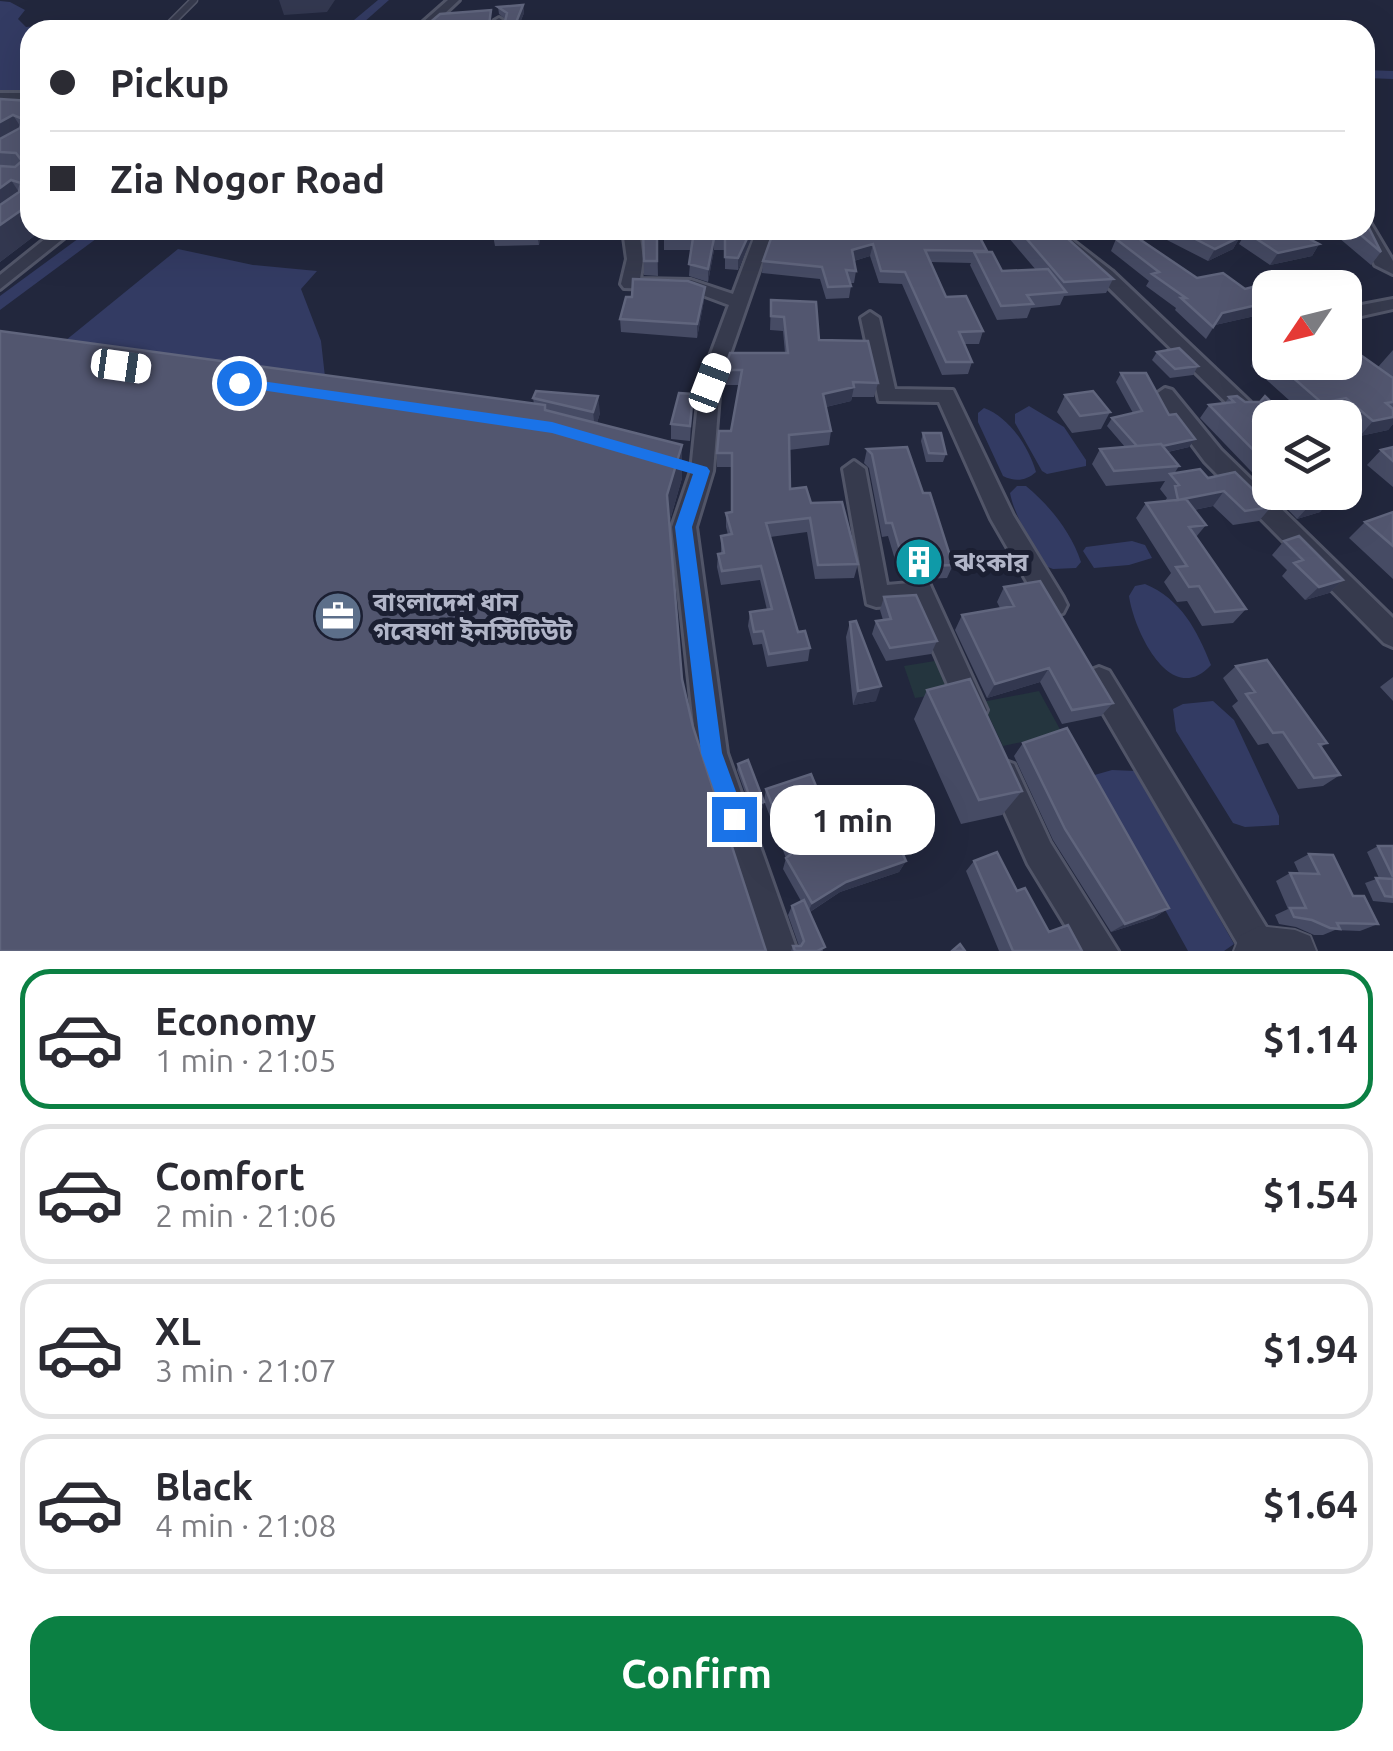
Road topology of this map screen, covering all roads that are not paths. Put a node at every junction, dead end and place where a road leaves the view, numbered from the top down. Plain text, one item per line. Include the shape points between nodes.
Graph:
1 (194, 0) edge
2 (454, 0) edge
3 (174, 20) edge
4 (431, 20) edge
5 (54, 240) edge
6 (632, 240) edge
7 (762, 240) edge
8 (1061, 240) edge
9 (1371, 240) edge
10 (1393, 269) edge
11 (0, 284) edge
12 (740, 302) junction
13 (1393, 304) edge
14 (1362, 310) edge
15 (870, 318) dead end
16 (1165, 395) dead end
17 (1243, 407) edge
18 (854, 469) dead end
19 (1064, 622) edge
20 (1392, 634) edge
21 (1084, 656) edge
22 (1269, 950) edge
23 (780, 951) edge
24 (1101, 951) edge

1 - 3 lane
2 - 4 street
5 - 11 street
6 - 12 street via 630,284 691,285
7 - 12 street
8 - 17 street
9 - 10 street via 1380,261
12 - 23 street via 710,383 684,527 712,753
13 - 14 street
15 - 19 street via 886,396 946,395 1002,519
16 - 20 street via 1213,456
18 - 24 street via 876,596 921,593 1039,852
21 - 22 street

